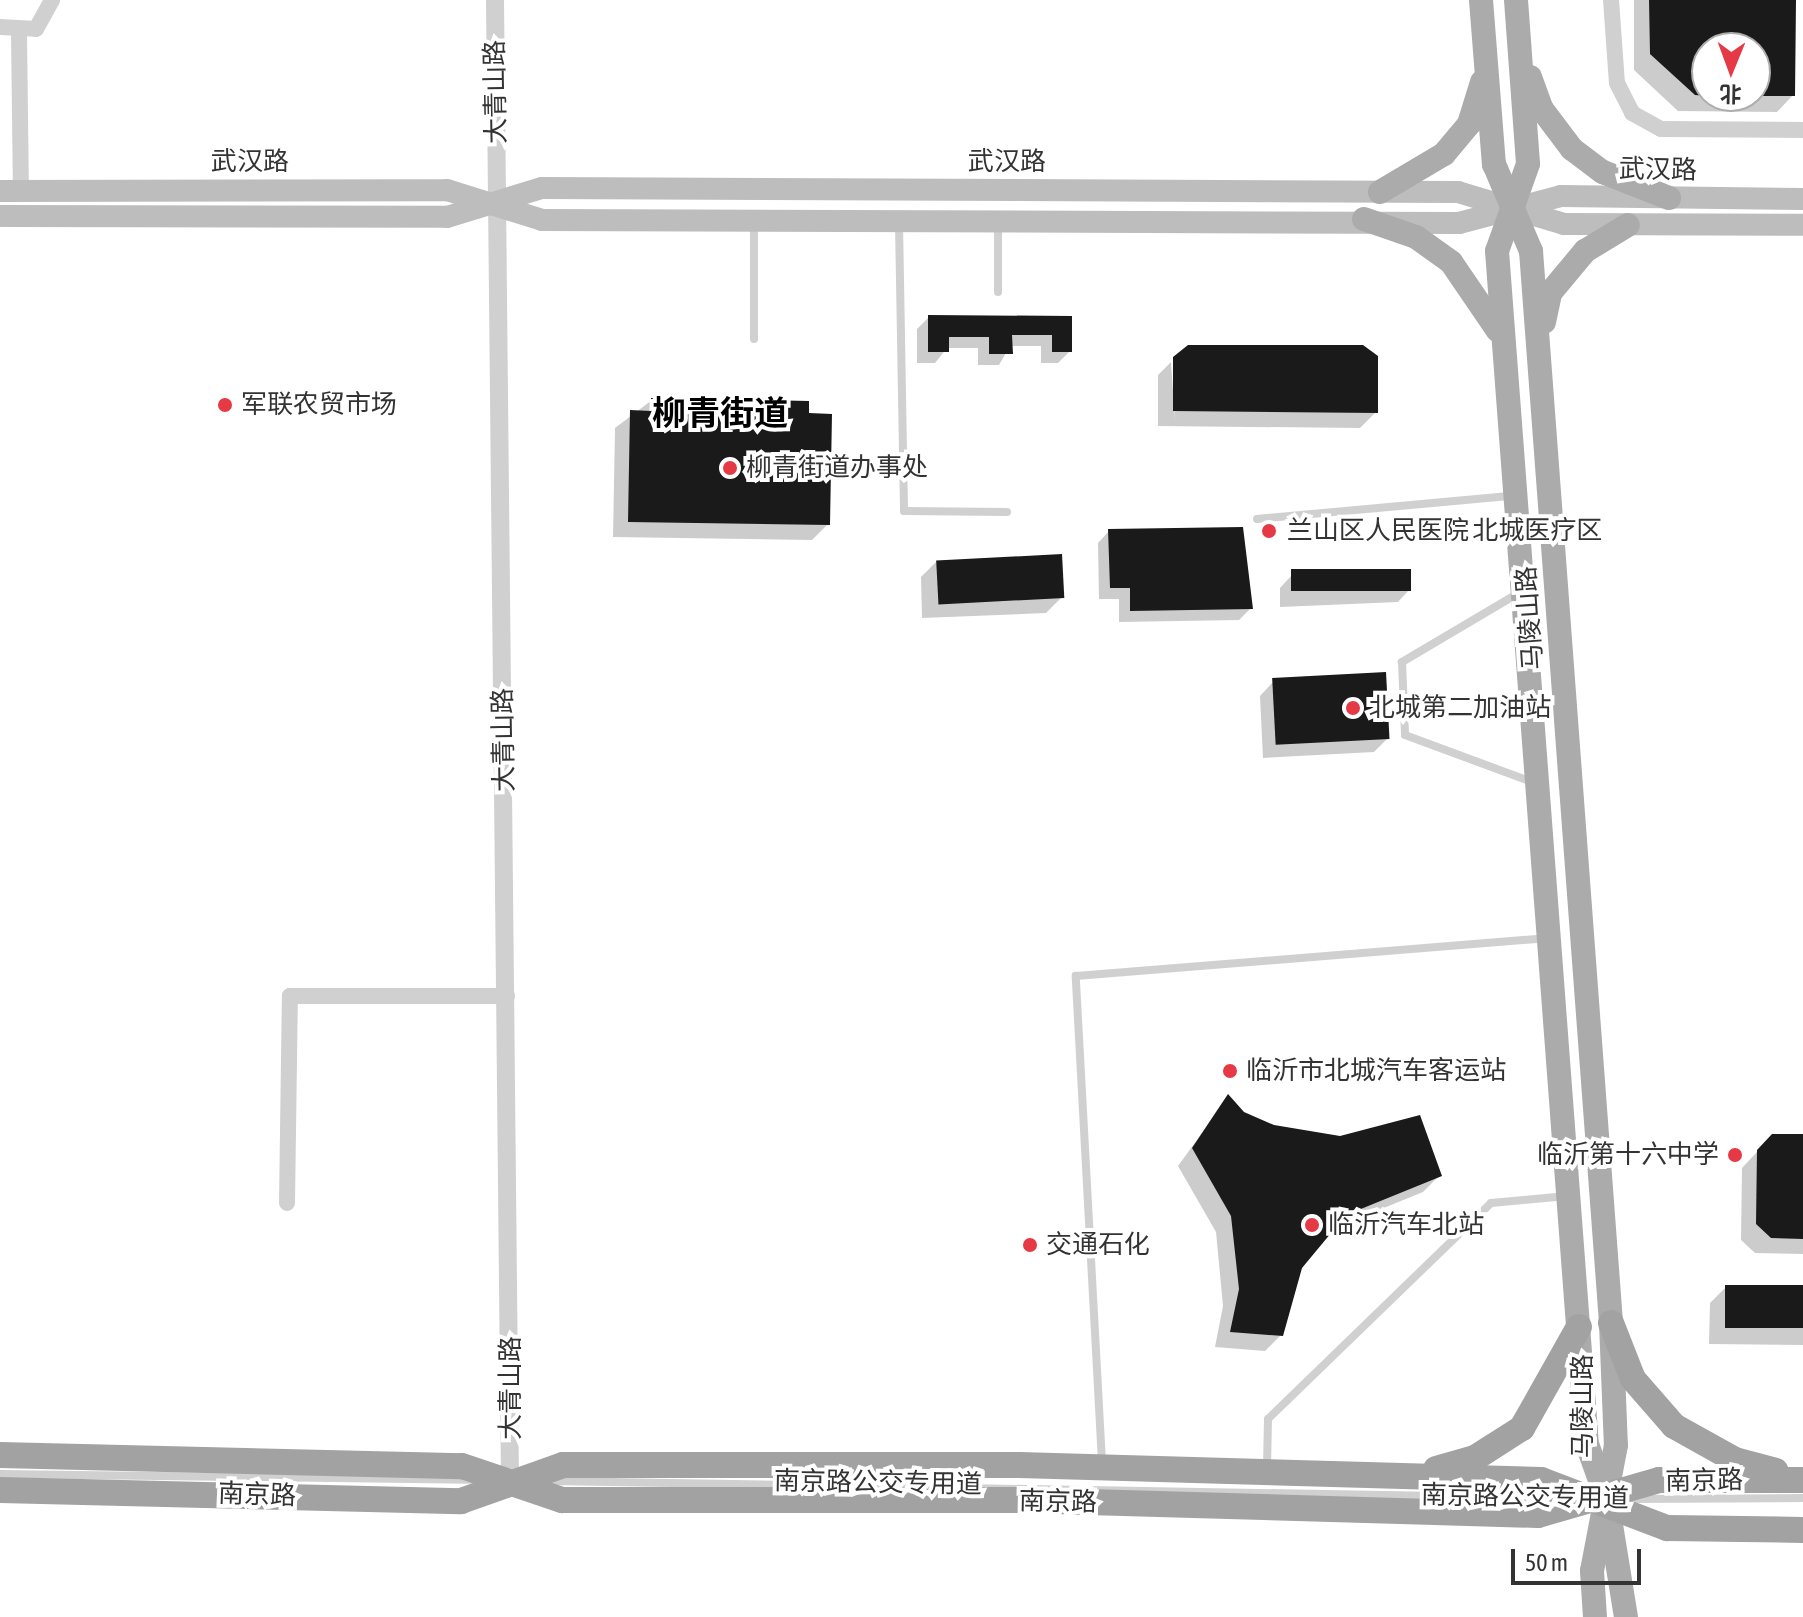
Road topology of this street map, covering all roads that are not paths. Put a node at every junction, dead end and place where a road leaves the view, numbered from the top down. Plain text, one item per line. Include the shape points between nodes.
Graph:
1 (52, 0) edge
2 (495, 0) edge
3 (1481, 0) edge
4 (1516, 0) edge
5 (1611, 0) edge
6 (0, 27) edge
7 (19, 33) junction
8 (1519, 49) junction
9 (1487, 68) junction
10 (1803, 130) edge
11 (10, 191) edge
12 (1380, 192) junction
13 (1669, 198) junction
14 (1803, 199) edge
15 (498, 205) junction
16 (1515, 212) junction
17 (0, 216) edge
18 (1364, 219) junction
19 (754, 220) junction
20 (899, 220) junction
21 (998, 220) junction
22 (1628, 225) junction
23 (1803, 225) edge
24 (998, 292) dead end
25 (754, 339) dead end
26 (1504, 343) junction
27 (1538, 348) junction
28 (1515, 495) junction
29 (1007, 512) dead end
30 (1257, 519) dead end
31 (1522, 591) junction
32 (1535, 784) junction
33 (1547, 938) junction
34 (507, 996) junction
35 (1568, 1196) junction
36 (287, 1203) dead end
37 (1611, 1323) junction
38 (1579, 1327) junction
39 (0, 1455) edge
40 (1103, 1468) junction
41 (1266, 1472) junction
42 (0, 1474) edge
43 (1411, 1477) junction
44 (1803, 1479) edge
45 (510, 1480) junction
46 (0, 1490) edge
47 (1803, 1498) edge
48 (1607, 1500) junction
49 (1803, 1530) edge
50 (1595, 1617) edge
51 (1626, 1617) edge

1 - 7 street via 44,22
2 - 15 street, 大青山路
3 - 9 main road, 马陵山路
4 - 8 main road, 马陵山路
5 - 10 street via 1617,83 1632,113 1661,129
6 - 7 street
7 - 11 street
8 - 13 main road via 1541,108 1572,149 1603,172
8 - 16 main road, 马陵山路 via 1528,164
9 - 12 main road via 1469,124 1444,154
9 - 16 main road, 马陵山路 via 1494,164
11 - 15 main road, 武汉路 via 447,190
12 - 15 main road, 武汉路 via 542,188
12 - 16 main road, 武汉路 via 1458,192
13 - 14 main road, 武汉路
13 - 16 main road, 武汉路 via 1561,196
15 - 17 main road, 武汉路 via 447,217
15 - 19 main road, 武汉路 via 542,220
15 - 34 street, 大青山路
16 - 18 main road, 武汉路 via 1459,223
16 - 22 main road, 武汉路 via 1564,224
16 - 26 main road, 马陵山路 via 1497,251
16 - 27 main road, 马陵山路 via 1531,251
18 - 21 main road, 武汉路
18 - 26 main road via 1416,237 1451,262 1480,295
19 - 20 main road, 武汉路
19 - 25 lane
20 - 21 main road, 武汉路
20 - 29 lane via 904,511
21 - 24 lane
22 - 23 main road, 武汉路
22 - 27 main road via 1585,251 1550,293
26 - 28 main road, 马陵山路
27 - 37 main road, 马陵山路
28 - 30 lane
28 - 31 main road, 马陵山路
31 - 32 main road, 马陵山路
31 - 32 lane via 1402,662 1405,735
32 - 33 main road, 马陵山路
33 - 35 main road, 马陵山路
33 - 40 lane via 1076,976
34 - 36 street via 290,996
34 - 45 street, 大青山路
35 - 38 main road, 马陵山路
35 - 41 lane via 1491,1203 1268,1419
37 - 44 highway via 1633,1379 1674,1426 1735,1460
37 - 48 main road, 马陵山路 via 1616,1445
38 - 43 highway via 1522,1428 1475,1458
38 - 48 main road, 马陵山路 via 1587,1444
39 - 45 highway, 南京路 via 462,1466
40 - 41 highway, 南京路
40 - 45 highway, 南京路 via 563,1465
41 - 43 highway, 南京路
42 - 45 lane
43 - 48 highway, 南京路 via 1541,1480
44 - 48 highway, 南京路 via 1659,1480
45 - 46 highway, 南京路 via 461,1501
45 - 48 highway, 南京路 via 562,1500 1018,1500 1538,1515
47 - 48 lane, 南京路公交专用道
48 - 49 highway, 南京路 via 1667,1528
48 - 50 main road via 1592,1571
48 - 51 main road

